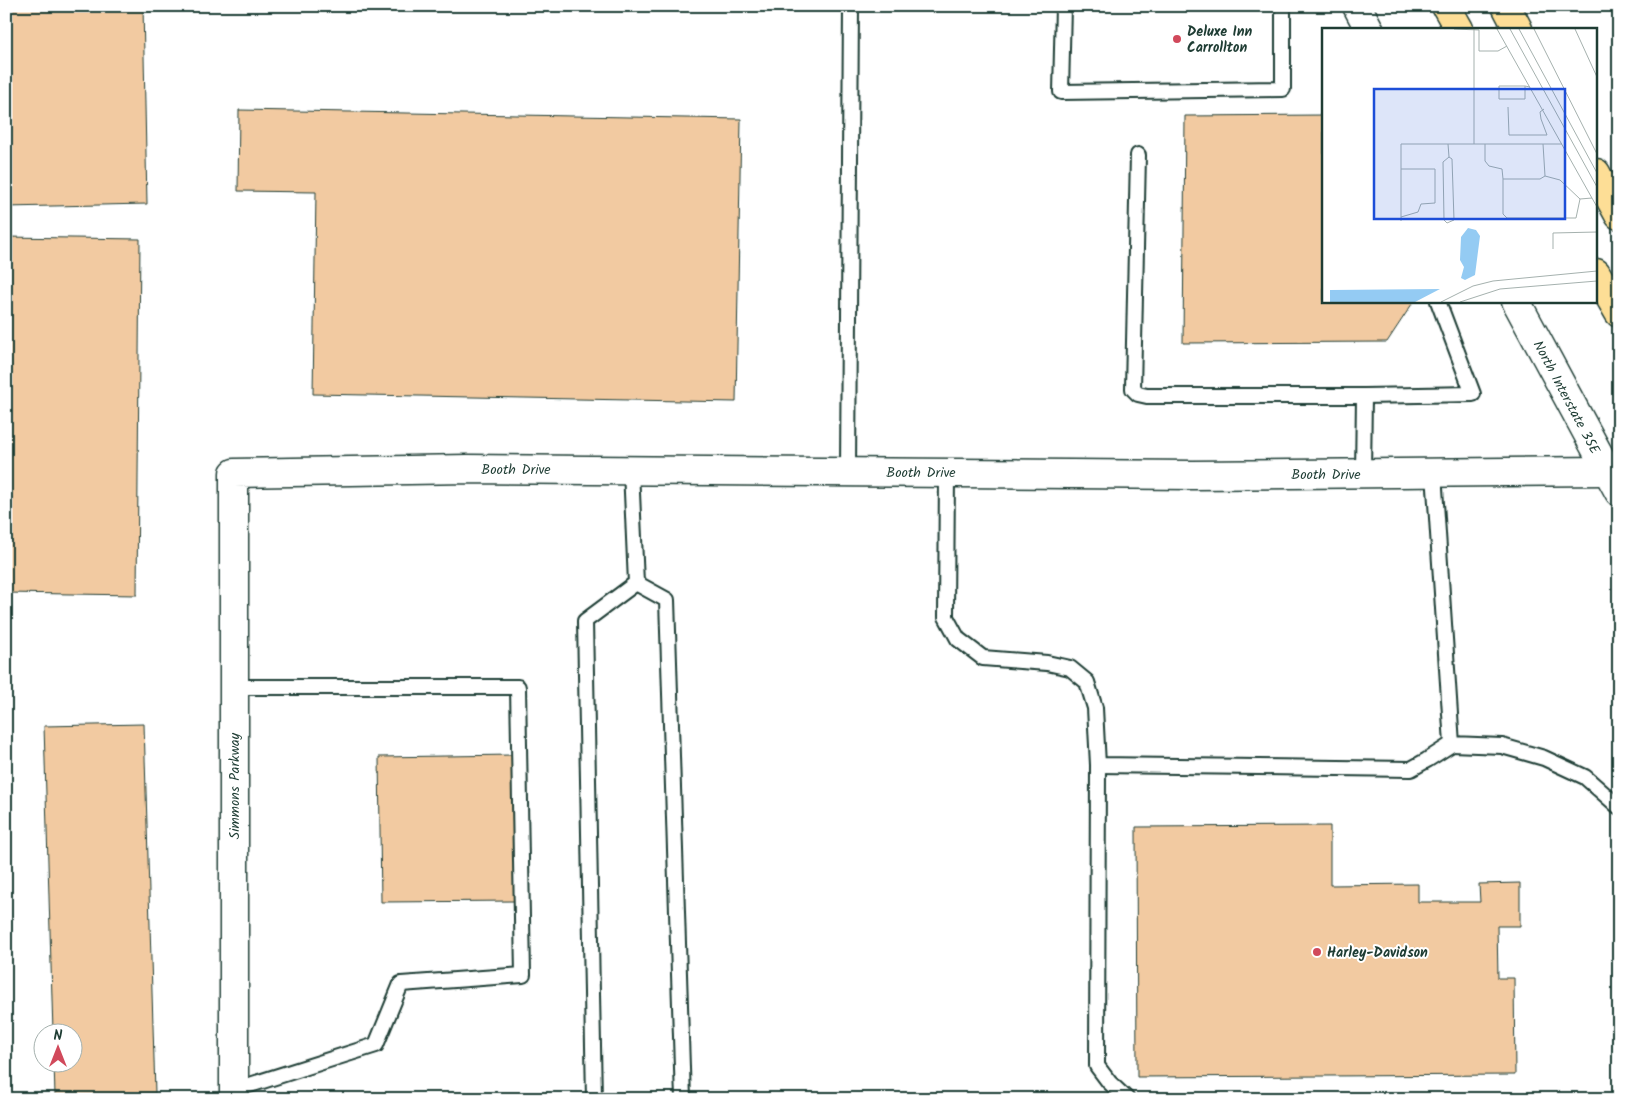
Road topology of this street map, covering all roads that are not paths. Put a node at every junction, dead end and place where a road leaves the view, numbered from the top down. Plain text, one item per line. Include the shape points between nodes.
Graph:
1 (851, 6) edge
2 (1063, 6) edge
3 (1283, 6) edge
4 (1357, 6) edge
5 (1446, 6) edge
6 (1506, 6) edge
7 (1368, 28) edge
8 (1458, 28) edge
9 (1517, 28) edge
10 (1138, 155) dead end
11 (1598, 177) edge
12 (1619, 215) edge
13 (1598, 276) edge
14 (1438, 302) edge
15 (1517, 302) edge
16 (1619, 313) edge
17 (1364, 396) junction
18 (631, 470) junction
19 (234, 472) joint
20 (848, 472) junction
21 (946, 472) junction
22 (1434, 473) junction
23 (1363, 474) junction
24 (1613, 481) edge
25 (636, 583) junction
26 (234, 687) junction
27 (1452, 744) junction
28 (1098, 765) junction
29 (1619, 807) edge
30 (234, 1094) edge
31 (594, 1099) edge
32 (683, 1099) edge
33 (1127, 1099) edge

1 - 20 lane
2 - 3 lane via 1061,92 1283,89
4 - 7 street
5 - 8 highway
6 - 9 highway
10 - 17 lane via 1133,389 1148,396
11 - 12 highway
13 - 16 highway
14 - 17 lane via 1473,394
15 - 24 street, North Interstate 35E
17 - 23 lane
18 - 19 street, Booth Drive
18 - 20 street, Booth Drive
18 - 25 lane
19 - 26 street, Simmons Parkway
20 - 21 street, Booth Drive
21 - 23 street, Booth Drive
21 - 28 lane via 946,617 958,639 983,658 1070,668 1087,682 1095,708
22 - 23 street, Booth Drive
22 - 24 street, Booth Drive
22 - 27 lane
25 - 31 lane via 585,621
25 - 32 lane via 667,600
26 - 30 street, Simmons Parkway
26 - 30 lane via 518,687 523,975 401,984 376,1045
27 - 28 lane via 1411,769
27 - 29 lane via 1502,746 1544,758 1585,777
28 - 33 lane via 1097,1066

